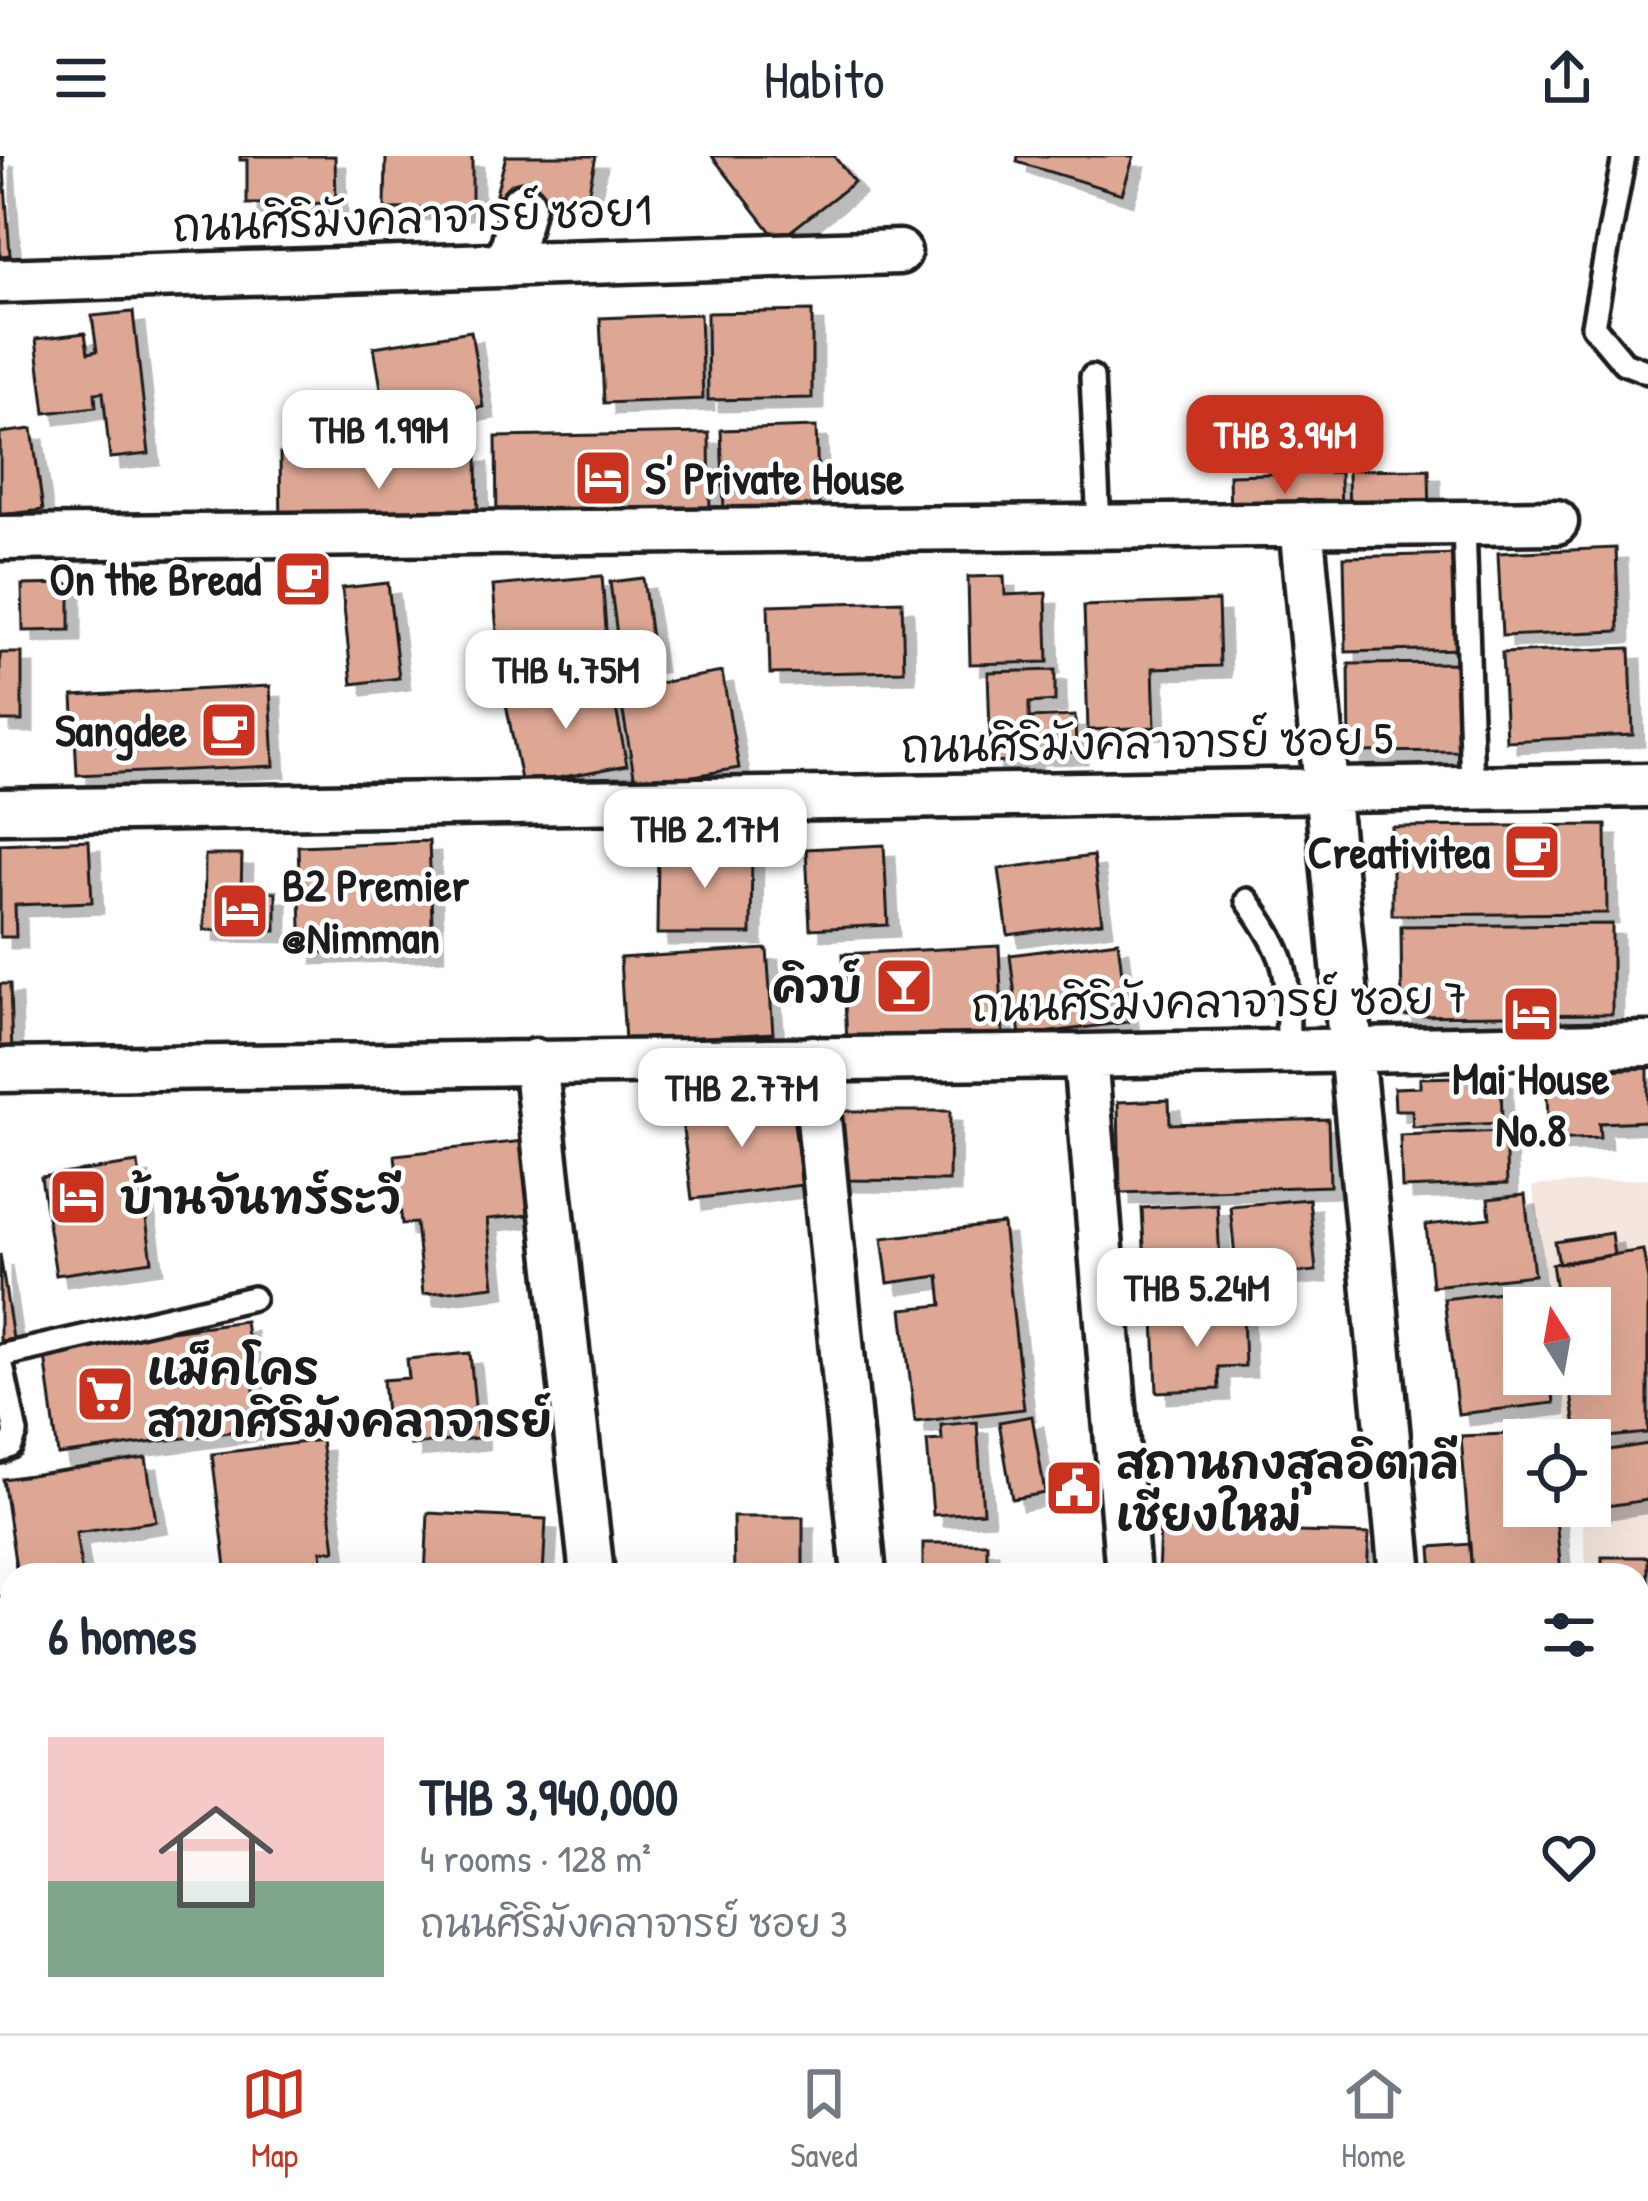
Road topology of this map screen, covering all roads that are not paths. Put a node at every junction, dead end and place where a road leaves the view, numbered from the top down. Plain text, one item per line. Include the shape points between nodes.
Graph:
1 (1624, 156) edge
2 (523, 205) dead end
3 (899, 251) dead end
4 (508, 265) junction
5 (0, 280) edge
6 (1648, 372) edge
7 (1092, 376) dead end
8 (1556, 522) dead end
9 (1464, 523) junction
10 (1301, 524) junction
11 (1099, 526) junction
12 (0, 538) edge
13 (1648, 785) edge
14 (1472, 788) junction
15 (1327, 790) junction
16 (0, 811) edge
17 (1246, 900) dead end
18 (1648, 1044) edge
19 (1288, 1050) junction
20 (1354, 1050) junction
21 (1085, 1056) junction
22 (813, 1058) junction
23 (535, 1061) junction
24 (0, 1070) edge
25 (253, 1298) dead end
26 (0, 1356) edge
27 (0, 1451) edge
28 (591, 1563) edge
29 (863, 1563) edge
30 (1127, 1563) edge
31 (1400, 1563) edge

1 - 6 lane via 1593,326 1624,363
2 - 4 street
3 - 4 street, ถนนศิริมังคลาจารย์ ซอย1
4 - 5 street, ถนนศิริมังคลาจารย์ ซอย1
7 - 11 lane
8 - 9 street
9 - 10 street
9 - 14 lane
10 - 11 street
10 - 15 street
11 - 12 street
13 - 14 street, ถนนศิริมังคลาจารย์ ซอย 5
14 - 15 street, ถนนศิริมังคลาจารย์ ซอย 5
15 - 16 street, ถนนศิริมังคลาจารย์ ซอย 5
15 - 20 street
17 - 19 lane via 1287,970
18 - 20 street, ถนนศิริมังคลาจารย์ ซอย 7
19 - 20 street, ถนนศิริมังคลาจารย์ ซอย 7
19 - 21 street, ถนนศิริมังคลาจารย์ ซอย 7
20 - 31 street
21 - 22 street, ถนนศิริมังคลาจารย์ ซอย 7
21 - 30 street
22 - 23 street, ถนนศิริมังคลาจารย์ ซอย 7
22 - 29 street
23 - 24 street, ถนนศิริมังคลาจารย์ ซอย 7
23 - 28 street
25 - 26 lane
26 - 27 lane via 16,1433

